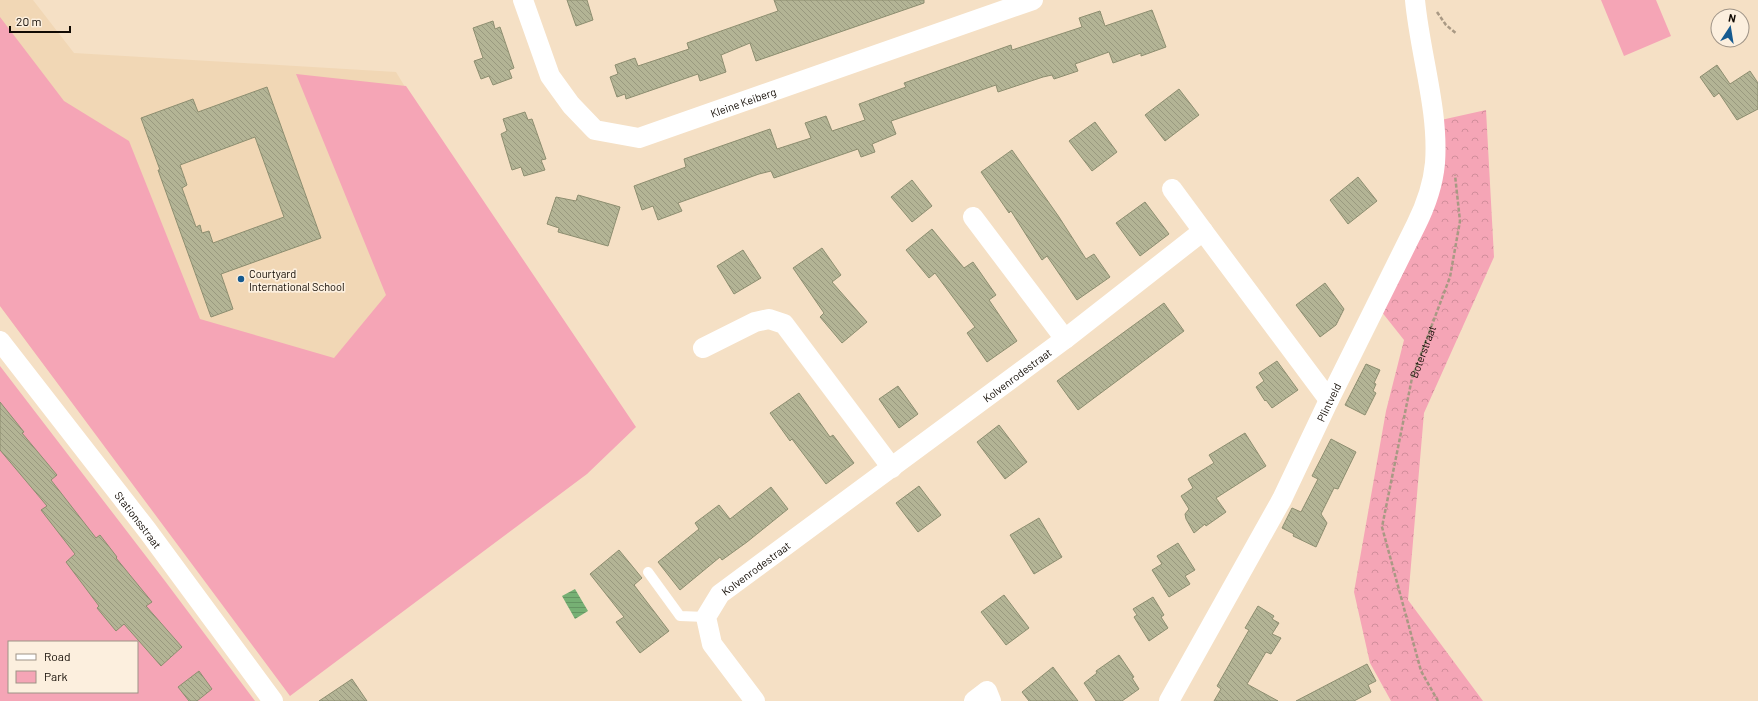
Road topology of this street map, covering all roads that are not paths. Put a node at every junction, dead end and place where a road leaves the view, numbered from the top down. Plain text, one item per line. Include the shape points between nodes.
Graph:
1 (523, 0) edge
2 (1033, 0) edge
3 (1415, 0) edge
4 (1172, 189) dead end
5 (974, 217) dead end
6 (1203, 232) junction
7 (1065, 339) junction
8 (0, 341) edge
9 (703, 348) dead end
10 (1329, 400) junction
11 (892, 468) junction
12 (648, 572) dead end
13 (706, 617) junction
14 (273, 701) edge
15 (755, 701) edge
16 (974, 701) edge
17 (991, 701) edge
18 (1169, 701) edge

1 - 2 street, Kleine Keiberg via 550,76 571,105 594,130 639,138
3 - 10 street, Plintveld via 1429,87 1435,148 1434,170 1428,197 1413,232
4 - 6 street
5 - 7 street
6 - 7 street, Kolvenrodestraat
6 - 10 street
7 - 11 street, Kolvenrodestraat
8 - 14 street, Stationsstraat via 147,530
9 - 11 street via 754,322 769,319 784,324
10 - 18 street, Plintveld via 1282,499
11 - 13 street, Kolvenrodestraat via 720,594
12 - 13 lane via 680,616
13 - 15 street via 712,644
16 - 17 street via 987,691

